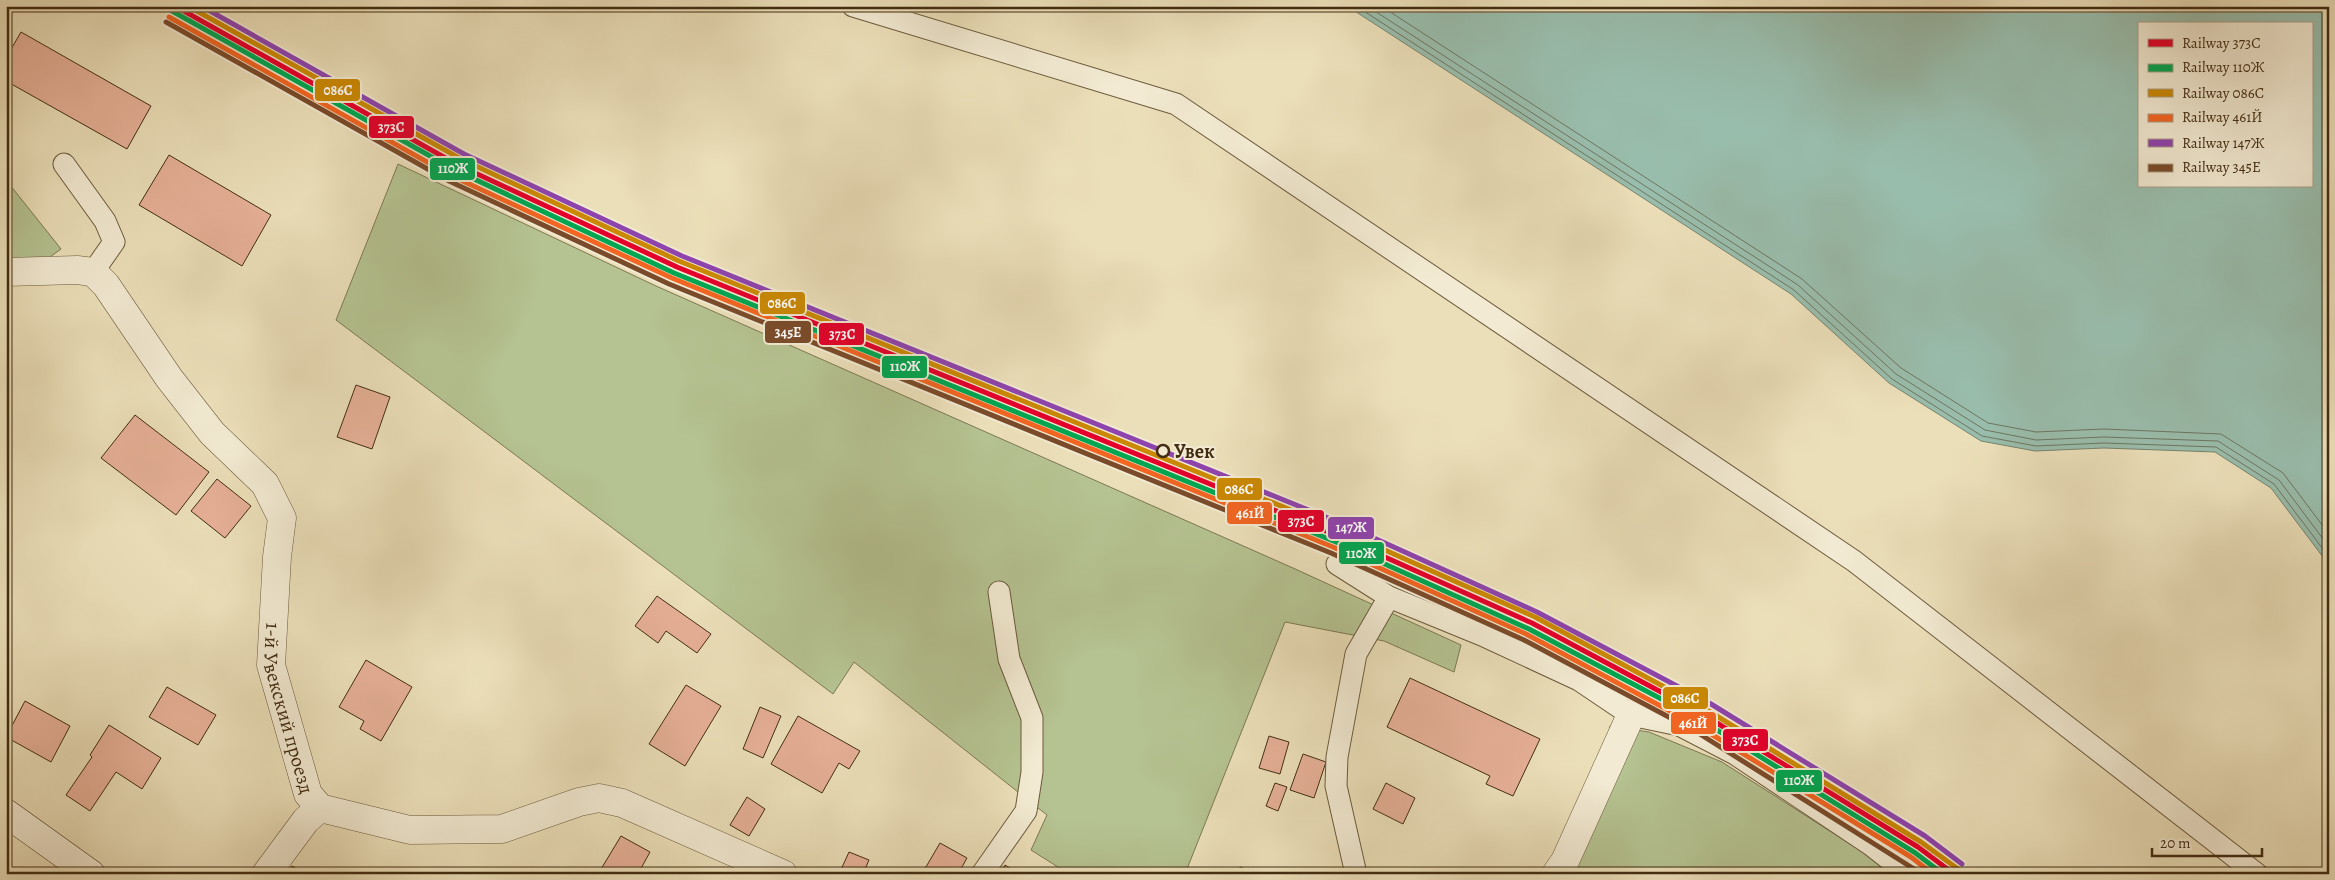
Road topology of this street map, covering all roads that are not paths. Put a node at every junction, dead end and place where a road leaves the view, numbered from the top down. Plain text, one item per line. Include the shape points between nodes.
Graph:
1 (853, 6) edge
2 (64, 164) dead end
3 (6, 272) edge
4 (93, 272) junction
5 (1337, 564) dead end
6 (999, 592) dead end
7 (1389, 597) junction
8 (1631, 715) junction
9 (320, 808) junction
10 (6, 813) edge
11 (91, 874) edge
12 (266, 874) edge
13 (783, 874) edge
14 (982, 874) edge
15 (1356, 874) edge
16 (1556, 874) edge
17 (1908, 874) edge
18 (2257, 874) edge

1 - 18 lane via 1176,104 1854,561
2 - 4 lane via 105,221 114,242
3 - 4 street
4 - 9 street, 1-й Увекский проезд via 106,285 169,378 212,433 265,484 282,518 272,665 308,794
5 - 7 lane
6 - 14 lane via 1009,659 1032,718 1032,772 1026,812
7 - 8 lane via 1579,680
7 - 15 lane via 1356,654 1337,757 1336,786
8 - 16 street via 1565,861
8 - 17 lane via 1679,725 1735,754 1871,845
9 - 12 street via 306,820
9 - 13 street, 1-й Увекский проезд via 410,830 502,829 599,798 622,803
10 - 11 street

